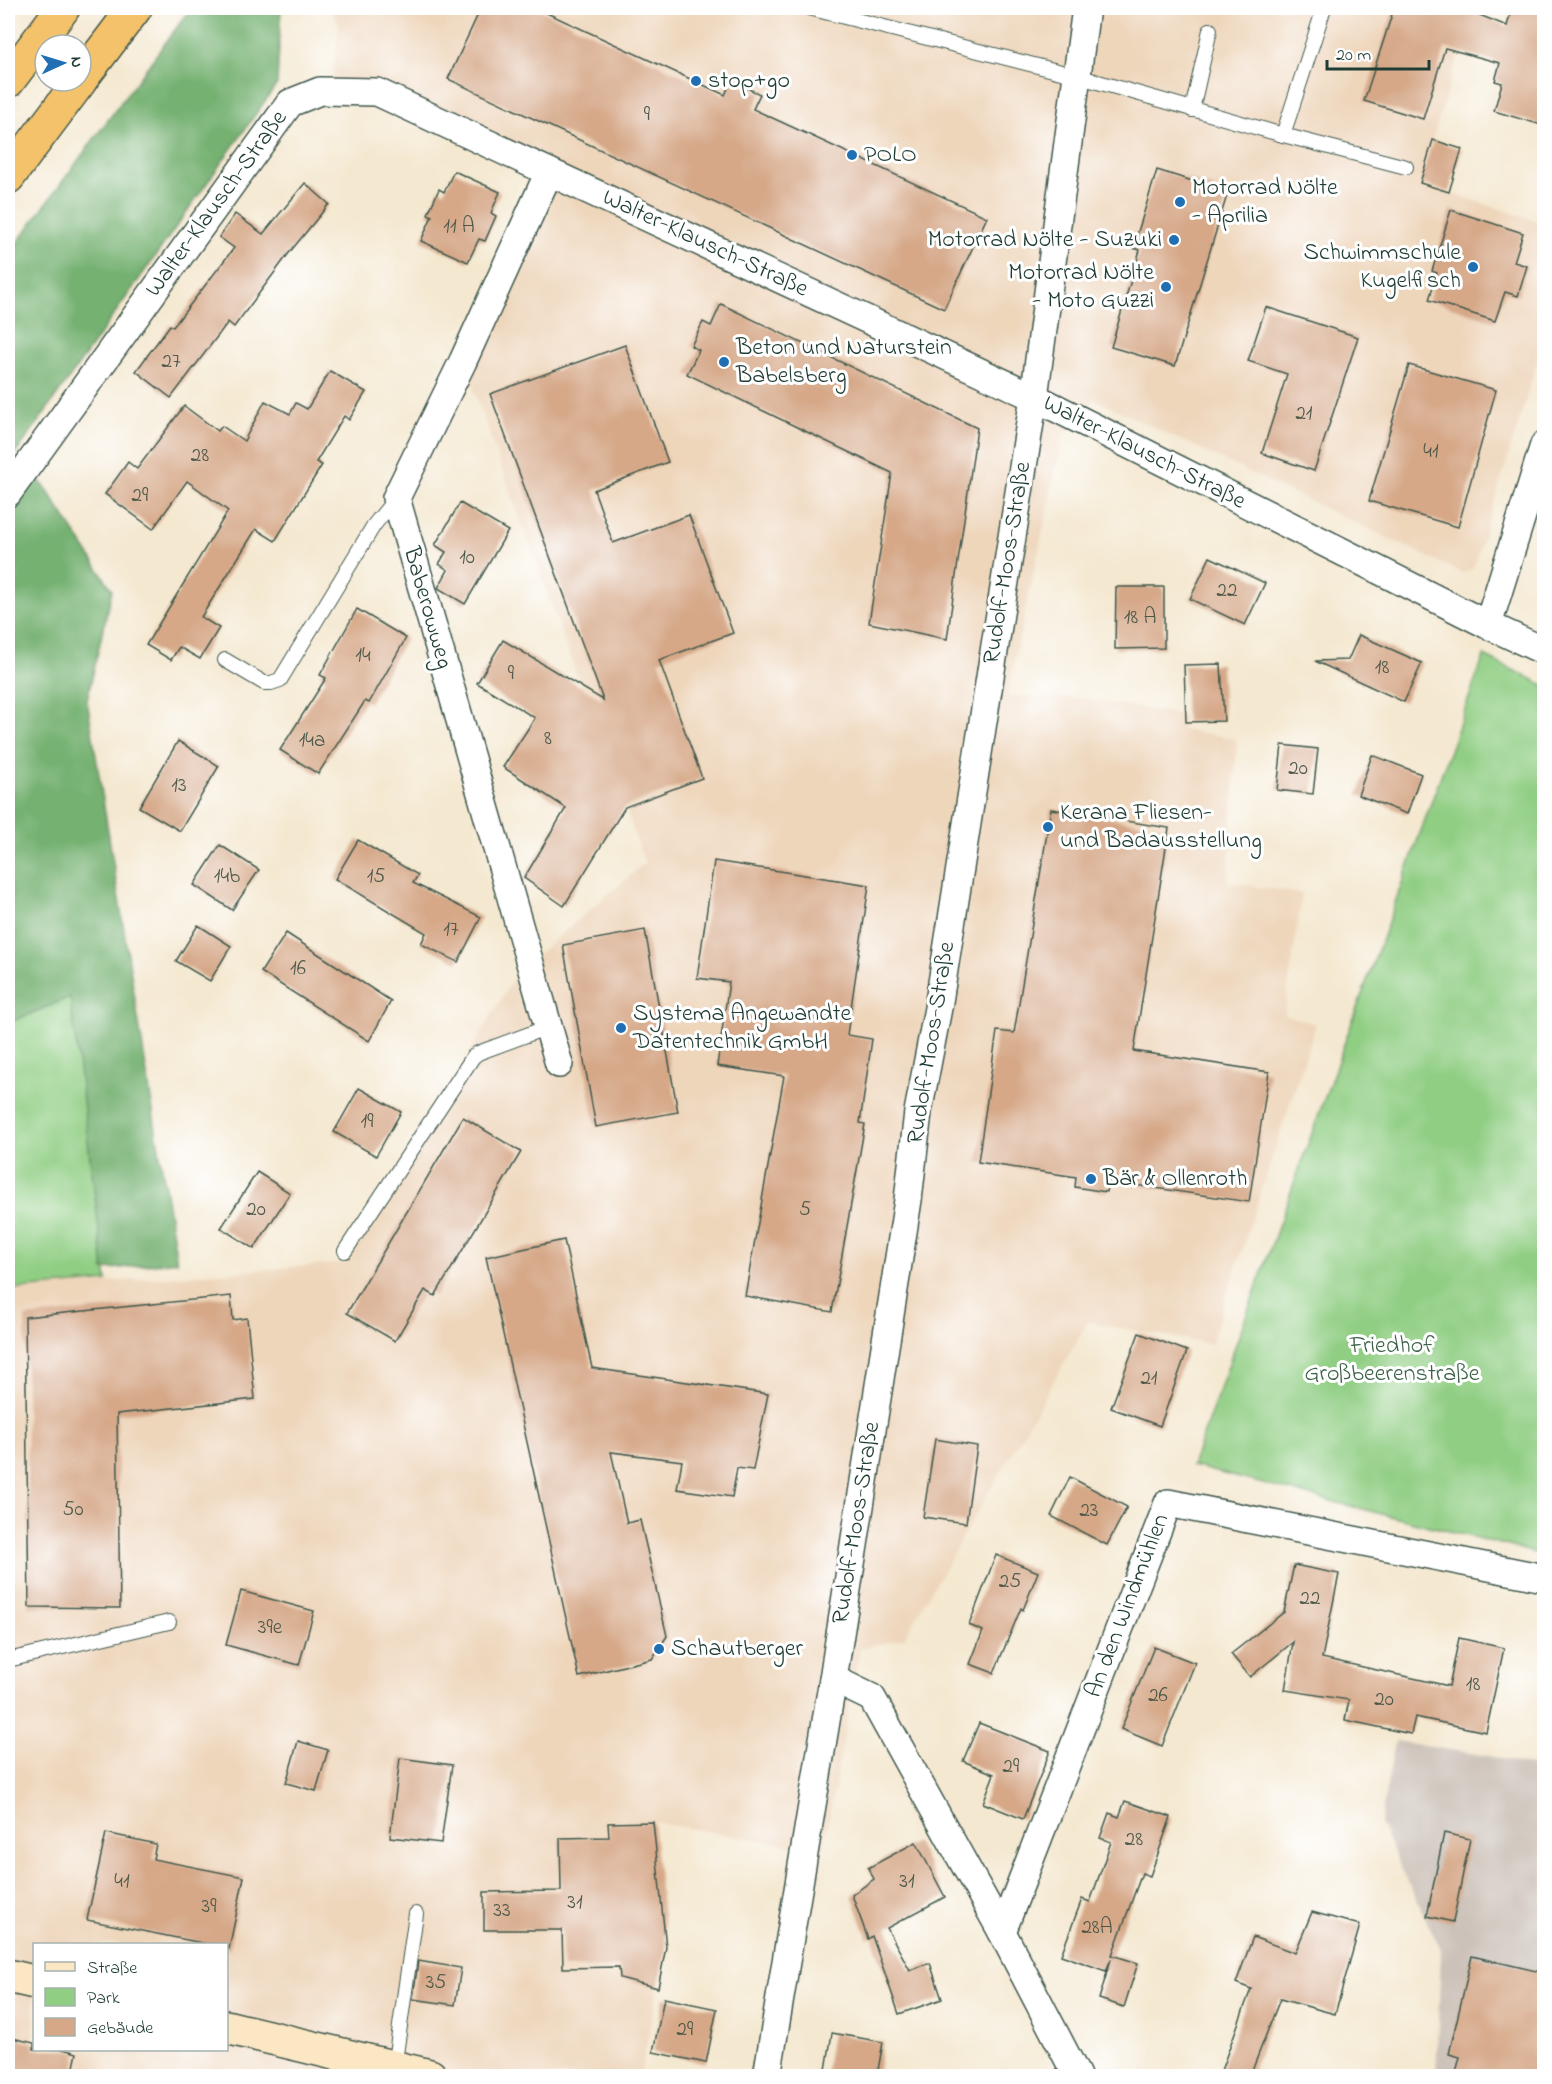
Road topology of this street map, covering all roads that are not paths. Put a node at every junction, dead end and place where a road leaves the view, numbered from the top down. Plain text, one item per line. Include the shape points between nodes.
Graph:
1 (45, 8) edge
2 (63, 8) edge
3 (135, 8) edge
4 (809, 8) edge
5 (1086, 8) edge
6 (1324, 8) edge
7 (1210, 30) dead end
8 (93, 63) edge
9 (16, 69) edge
10 (1077, 76) junction
11 (70, 93) edge
12 (1192, 110) junction
13 (1283, 135) junction
14 (1406, 167) dead end
15 (549, 172) junction
16 (8, 177) edge
17 (1034, 397) junction
18 (1545, 445) edge
19 (8, 493) edge
20 (396, 498) junction
21 (1488, 625) junction
22 (1545, 651) edge
23 (225, 660) dead end
24 (548, 1027) junction
25 (558, 1064) dead end
26 (345, 1251) dead end
27 (1545, 1578) edge
28 (169, 1622) dead end
29 (8, 1660) edge
30 (834, 1679) junction
31 (416, 1914) dead end
32 (1002, 1932) junction
33 (8, 1976) edge
34 (33, 1982) edge
35 (228, 2028) edge
36 (373, 2068) edge
37 (430, 2076) edge
38 (767, 2076) edge
39 (1077, 2076) edge

1 - 9 highway
2 - 9 highway
3 - 8 highway
4 - 10 lane
5 - 10 street, Rudolf-Moos-Straße
6 - 13 lane
7 - 12 lane
10 - 12 lane
10 - 17 street, Rudolf-Moos-Straße
11 - 16 highway
12 - 13 lane
13 - 14 lane
15 - 17 street, Walter-Klausch-Straße
15 - 19 street, Walter-Klausch-Straße via 377,92 320,91 290,103
15 - 20 street
17 - 21 street, Walter-Klausch-Straße
17 - 30 street, Rudolf-Moos-Straße via 938,1008 918,1112 908,1200
18 - 21 street
20 - 23 lane via 374,525 280,680 264,683
20 - 24 street, Baberowweg
21 - 22 street, Walter-Klausch-Straße
24 - 25 street, Baberowweg
24 - 26 lane via 473,1056
27 - 32 street, An den Windmühlen via 1168,1503
28 - 29 lane
30 - 32 street via 872,1698
30 - 38 street, Rudolf-Moos-Straße
31 - 36 lane
32 - 39 street
33 - 34 street
35 - 36 street
36 - 37 street

